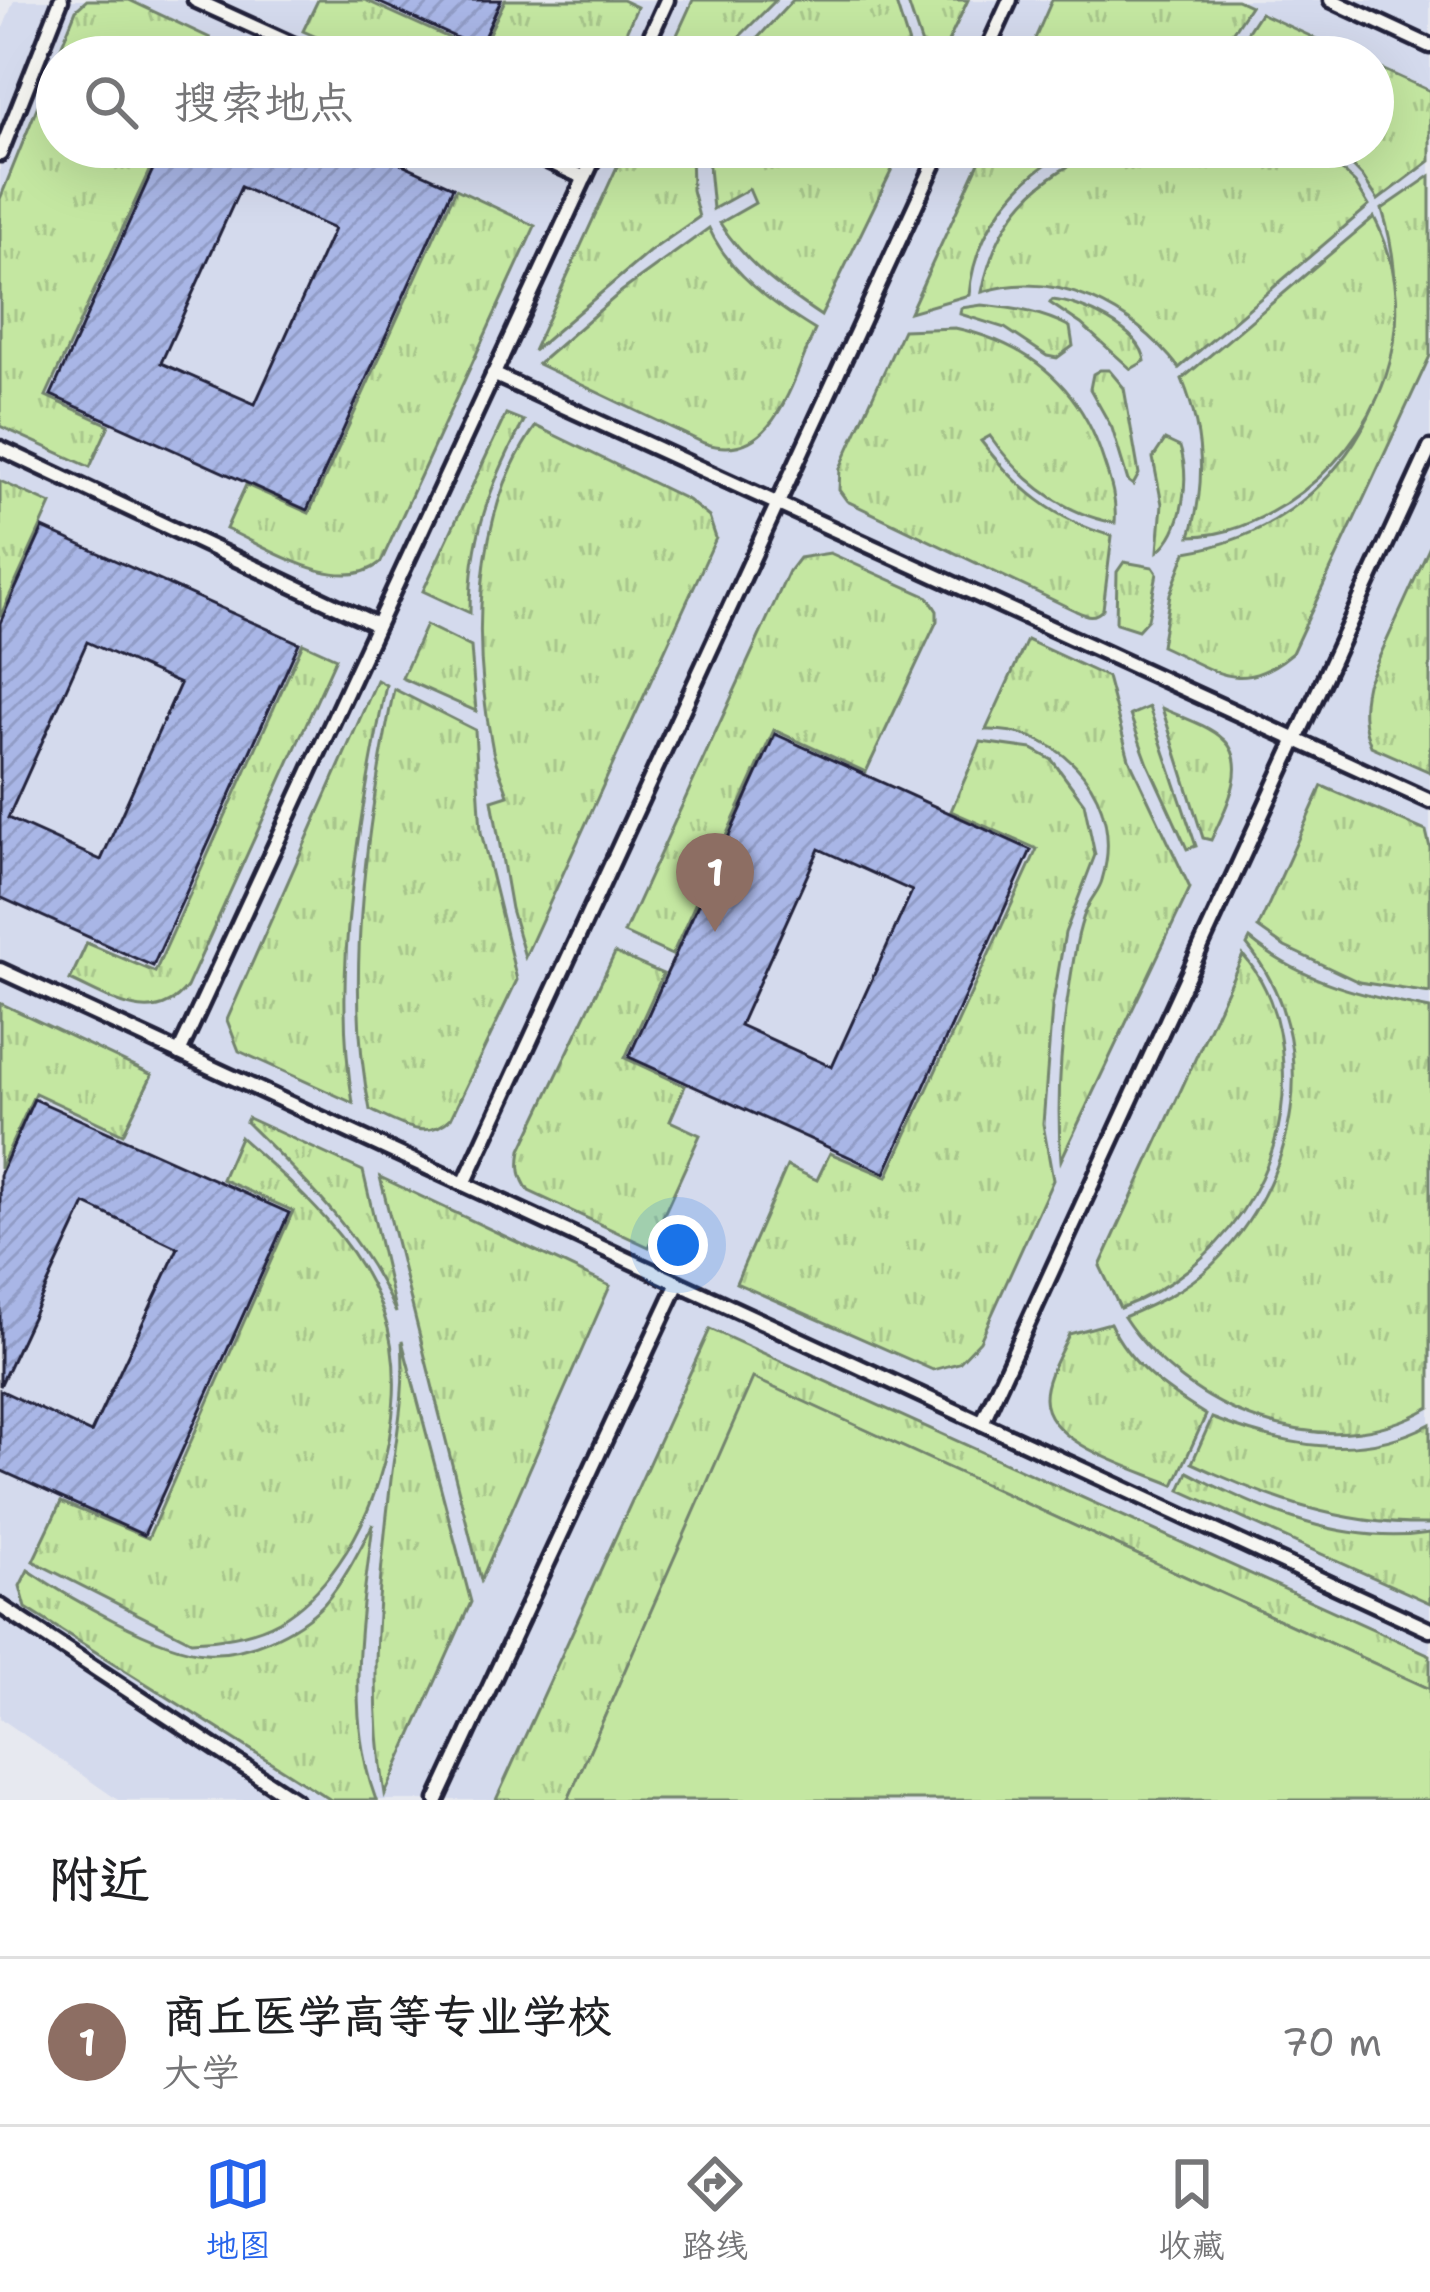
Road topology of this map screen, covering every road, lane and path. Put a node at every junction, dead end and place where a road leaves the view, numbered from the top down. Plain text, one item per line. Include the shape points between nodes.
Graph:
1 (61, 0) edge
2 (195, 0) edge
3 (667, 0) edge
4 (1010, 0) edge
5 (1331, 0) edge
6 (47, 36) edge
7 (274, 36) edge
8 (651, 36) edge
9 (994, 36) edge
10 (1430, 46) edge
11 (36, 63) edge
12 (0, 154) edge
13 (563, 168) edge
14 (590, 168) edge
15 (932, 168) edge
16 (585, 178) junction
17 (494, 374) junction
18 (0, 448) edge
19 (1430, 448) edge
20 (778, 504) junction
21 (377, 626) junction
22 (1296, 739) junction
23 (1430, 800) edge
24 (0, 970) edge
25 (179, 1053) junction
26 (464, 1184) junction
27 (678, 1283) junction
28 (982, 1423) junction
29 (0, 1606) edge
30 (1430, 1630) edge
31 (295, 1800) edge
32 (437, 1800) edge

1 - 6 lane
2 - 7 lane
3 - 8 lane
4 - 9 lane
5 - 10 lane
11 - 12 lane
13 - 16 lane
14 - 16 lane
15 - 20 lane
16 - 17 lane
17 - 20 lane
17 - 21 lane
18 - 21 lane
19 - 22 lane
20 - 22 lane
20 - 26 lane
21 - 25 lane
22 - 23 lane
22 - 28 lane
24 - 25 lane
25 - 26 lane
26 - 27 lane
27 - 28 lane
27 - 32 lane
28 - 30 lane
29 - 31 lane

